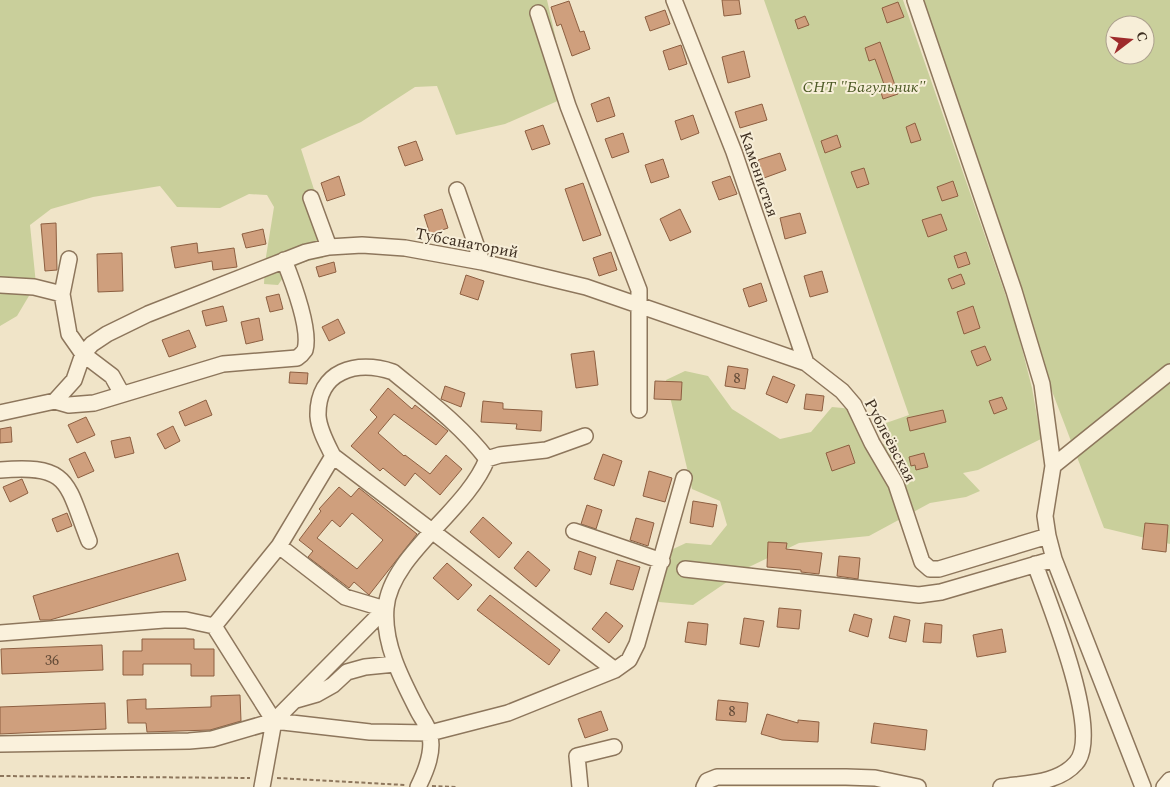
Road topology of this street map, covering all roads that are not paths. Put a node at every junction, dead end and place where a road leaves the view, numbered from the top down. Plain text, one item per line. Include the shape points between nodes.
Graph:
1 (674, 0) edge
2 (915, 0) edge
3 (538, 14) dead end
4 (457, 190) dead end
5 (312, 198) dead end
6 (329, 247) junction
7 (68, 259) dead end
8 (284, 260) junction
9 (482, 262) junction
10 (0, 285) edge
11 (62, 294) junction
12 (640, 306) junction
13 (83, 354) junction
14 (806, 363) junction
15 (1170, 372) edge
16 (122, 394) junction
17 (55, 402) junction
18 (639, 410) dead end
19 (0, 413) edge
20 (585, 436) dead end
21 (333, 456) junction
22 (487, 459) junction
23 (1053, 466) junction
24 (0, 470) edge
25 (684, 478) dead end
26 (574, 531) dead end
27 (432, 532) junction
28 (1048, 536) junction
29 (89, 541) dead end
30 (279, 546) junction
31 (1054, 559) junction
32 (662, 561) junction
33 (1035, 564) junction
34 (685, 569) dead end
35 (386, 609) junction
36 (214, 626) junction
37 (0, 633) edge
38 (395, 664) junction
39 (615, 670) junction
40 (294, 700) junction
41 (274, 720) junction
42 (430, 733) junction
43 (0, 744) edge
44 (614, 747) dead end
45 (1170, 780) edge
46 (262, 782) edge
47 (419, 786) edge
48 (580, 787) edge
49 (704, 787) edge
50 (918, 787) edge
51 (1001, 787) edge
52 (1143, 787) edge
53 (1164, 787) edge

1 - 14 street, Каменистая via 734,152
2 - 23 street via 1014,291 1042,384
3 - 12 street via 568,106 634,273
4 - 9 street
5 - 6 street
6 - 8 street, Тубсанаторий
6 - 9 street, Тубсанаторий via 405,248
7 - 11 street
8 - 13 street, Тубсанаторий via 126,324 92,344
8 - 16 street via 302,316 304,352 297,358 223,364
9 - 12 street, Тубсанаторий via 586,288
10 - 11 street
11 - 13 street via 69,334
12 - 14 street, Рублеёвская
12 - 18 street
13 - 16 street via 112,376
13 - 17 street via 74,380
14 - 28 street, Рублеёвская via 842,390 854,405 896,484 922,562 930,569
15 - 23 street
16 - 17 street via 81,405
17 - 19 street
20 - 22 street via 546,450
21 - 22 street via 318,417 320,398 330,380 345,369 363,367 393,372 454,422
21 - 27 street
21 - 30 street
22 - 27 street via 472,489
23 - 28 street via 1045,516
24 - 29 street via 40,468 53,472 70,494
25 - 32 street
26 - 32 street
27 - 35 street via 396,576 388,591
27 - 39 street
28 - 31 street
30 - 35 street via 345,597
30 - 36 street
31 - 33 street
31 - 52 street
32 - 39 street via 637,644 629,660
33 - 34 street via 941,592 919,595
33 - 51 street via 1076,688 1083,746 1077,763 1061,775
35 - 38 street via 387,634
35 - 40 street
36 - 37 street via 186,620 164,620
36 - 41 street
38 - 40 street via 348,672 317,694
38 - 42 street
39 - 42 street via 508,712
40 - 41 street
41 - 42 street via 370,732
41 - 43 street via 212,739
41 - 46 street
42 - 47 street via 430,757
44 - 48 street via 577,756
45 - 53 street
49 - 50 street via 707,781 717,776 846,776

